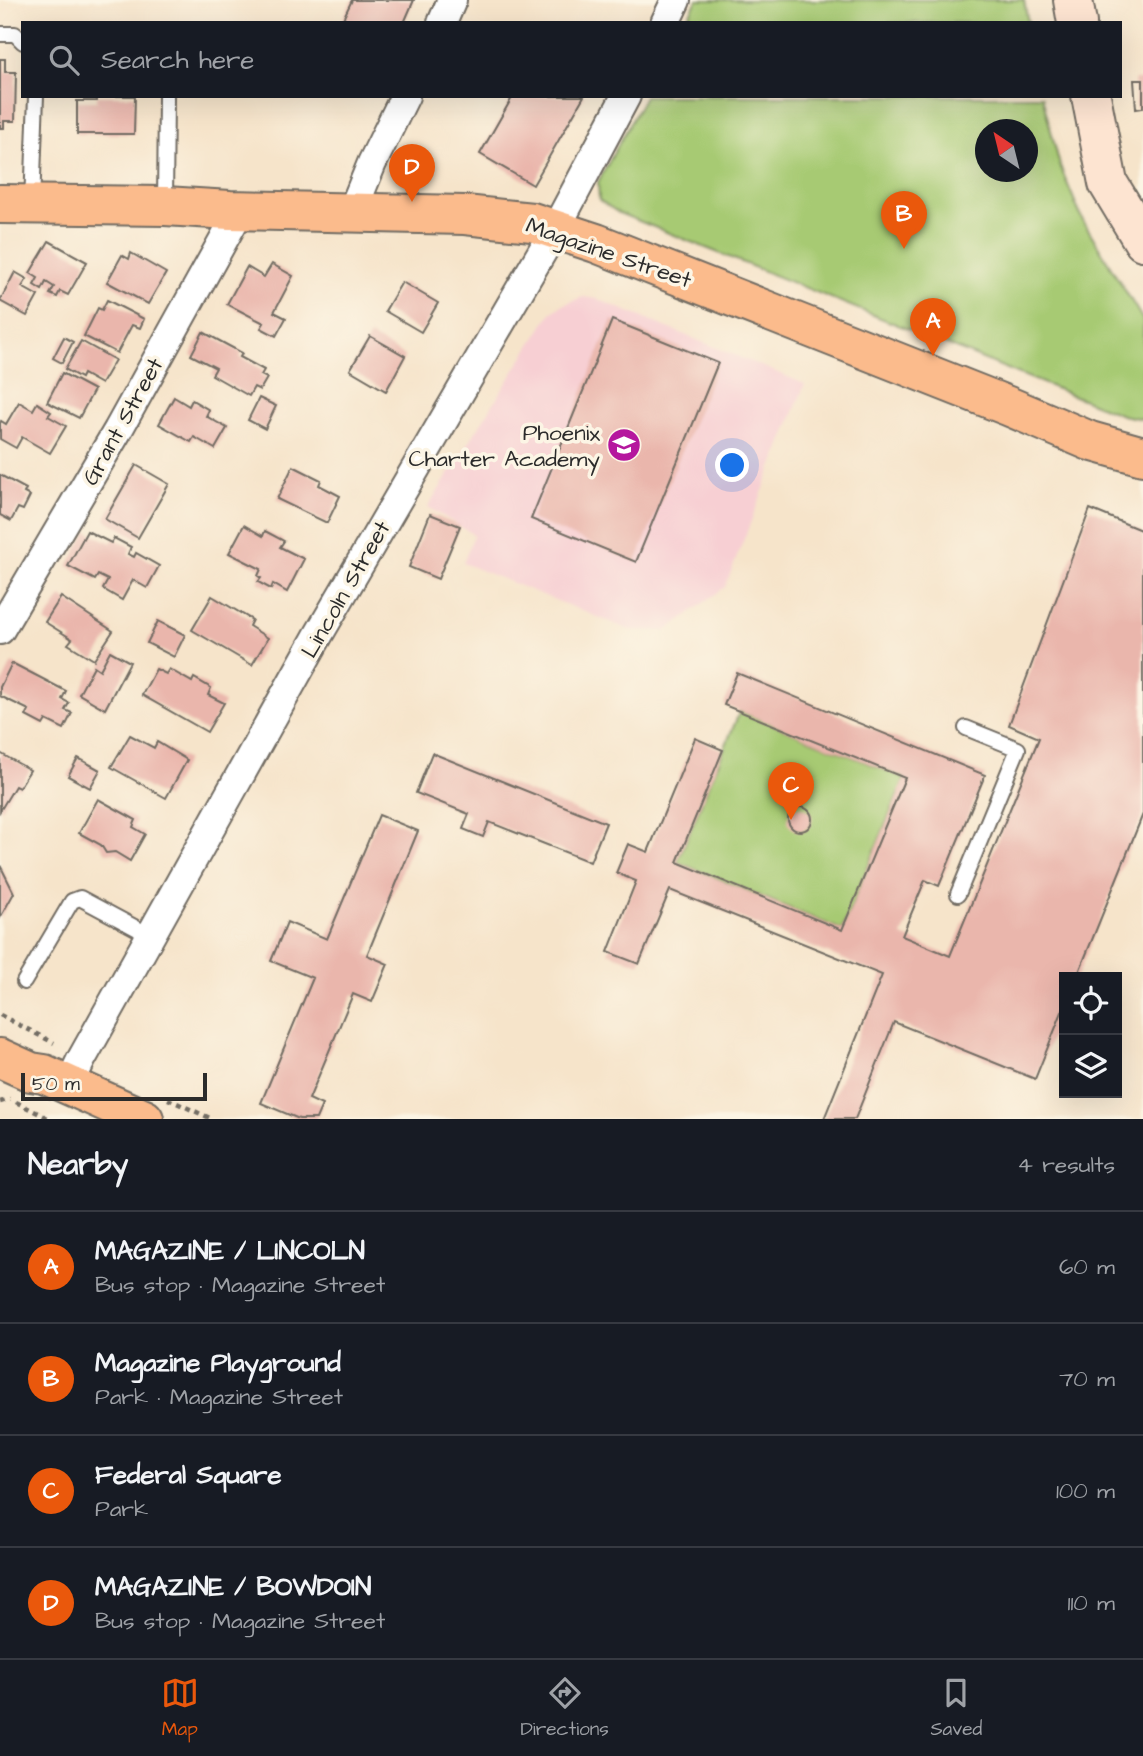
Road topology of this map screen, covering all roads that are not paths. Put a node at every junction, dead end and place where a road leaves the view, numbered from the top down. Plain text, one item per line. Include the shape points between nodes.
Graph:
1 (452, 0) edge
2 (676, 0) edge
3 (1073, 0) edge
4 (443, 21) edge
5 (666, 21) edge
6 (1077, 21) edge
7 (0, 34) edge
8 (21, 40) edge
9 (36, 98) edge
10 (166, 98) edge
11 (404, 98) edge
12 (625, 98) edge
13 (1091, 98) edge
14 (16, 205) edge
15 (165, 206) junction
16 (240, 210) junction
17 (352, 212) junction
18 (556, 229) junction
19 (1143, 241) edge
20 (1143, 456) edge
21 (0, 630) edge
22 (966, 728) dead end
23 (958, 894) dead end
24 (151, 936) junction
25 (24, 982) dead end
26 (0, 1058) edge
27 (69, 1085) junction
28 (144, 1119) edge

1 - 4 street
2 - 5 street
3 - 6 main road
7 - 8 lane via 15,34
9 - 14 lane
10 - 15 lane
11 - 17 street
12 - 18 street, Lincoln Street
13 - 19 main road via 1108,183
14 - 15 main road, Magazine Street
15 - 16 main road, Magazine Street
16 - 17 main road, Magazine Street
16 - 21 street, Grant Street
17 - 18 main road, Magazine Street via 492,217
18 - 20 main road, Magazine Street via 1090,441
18 - 24 street, Lincoln Street via 318,634
22 - 23 lane via 1018,749
24 - 25 lane via 80,898 72,901
24 - 27 street, Lincoln Street
26 - 27 main road
27 - 28 main road

